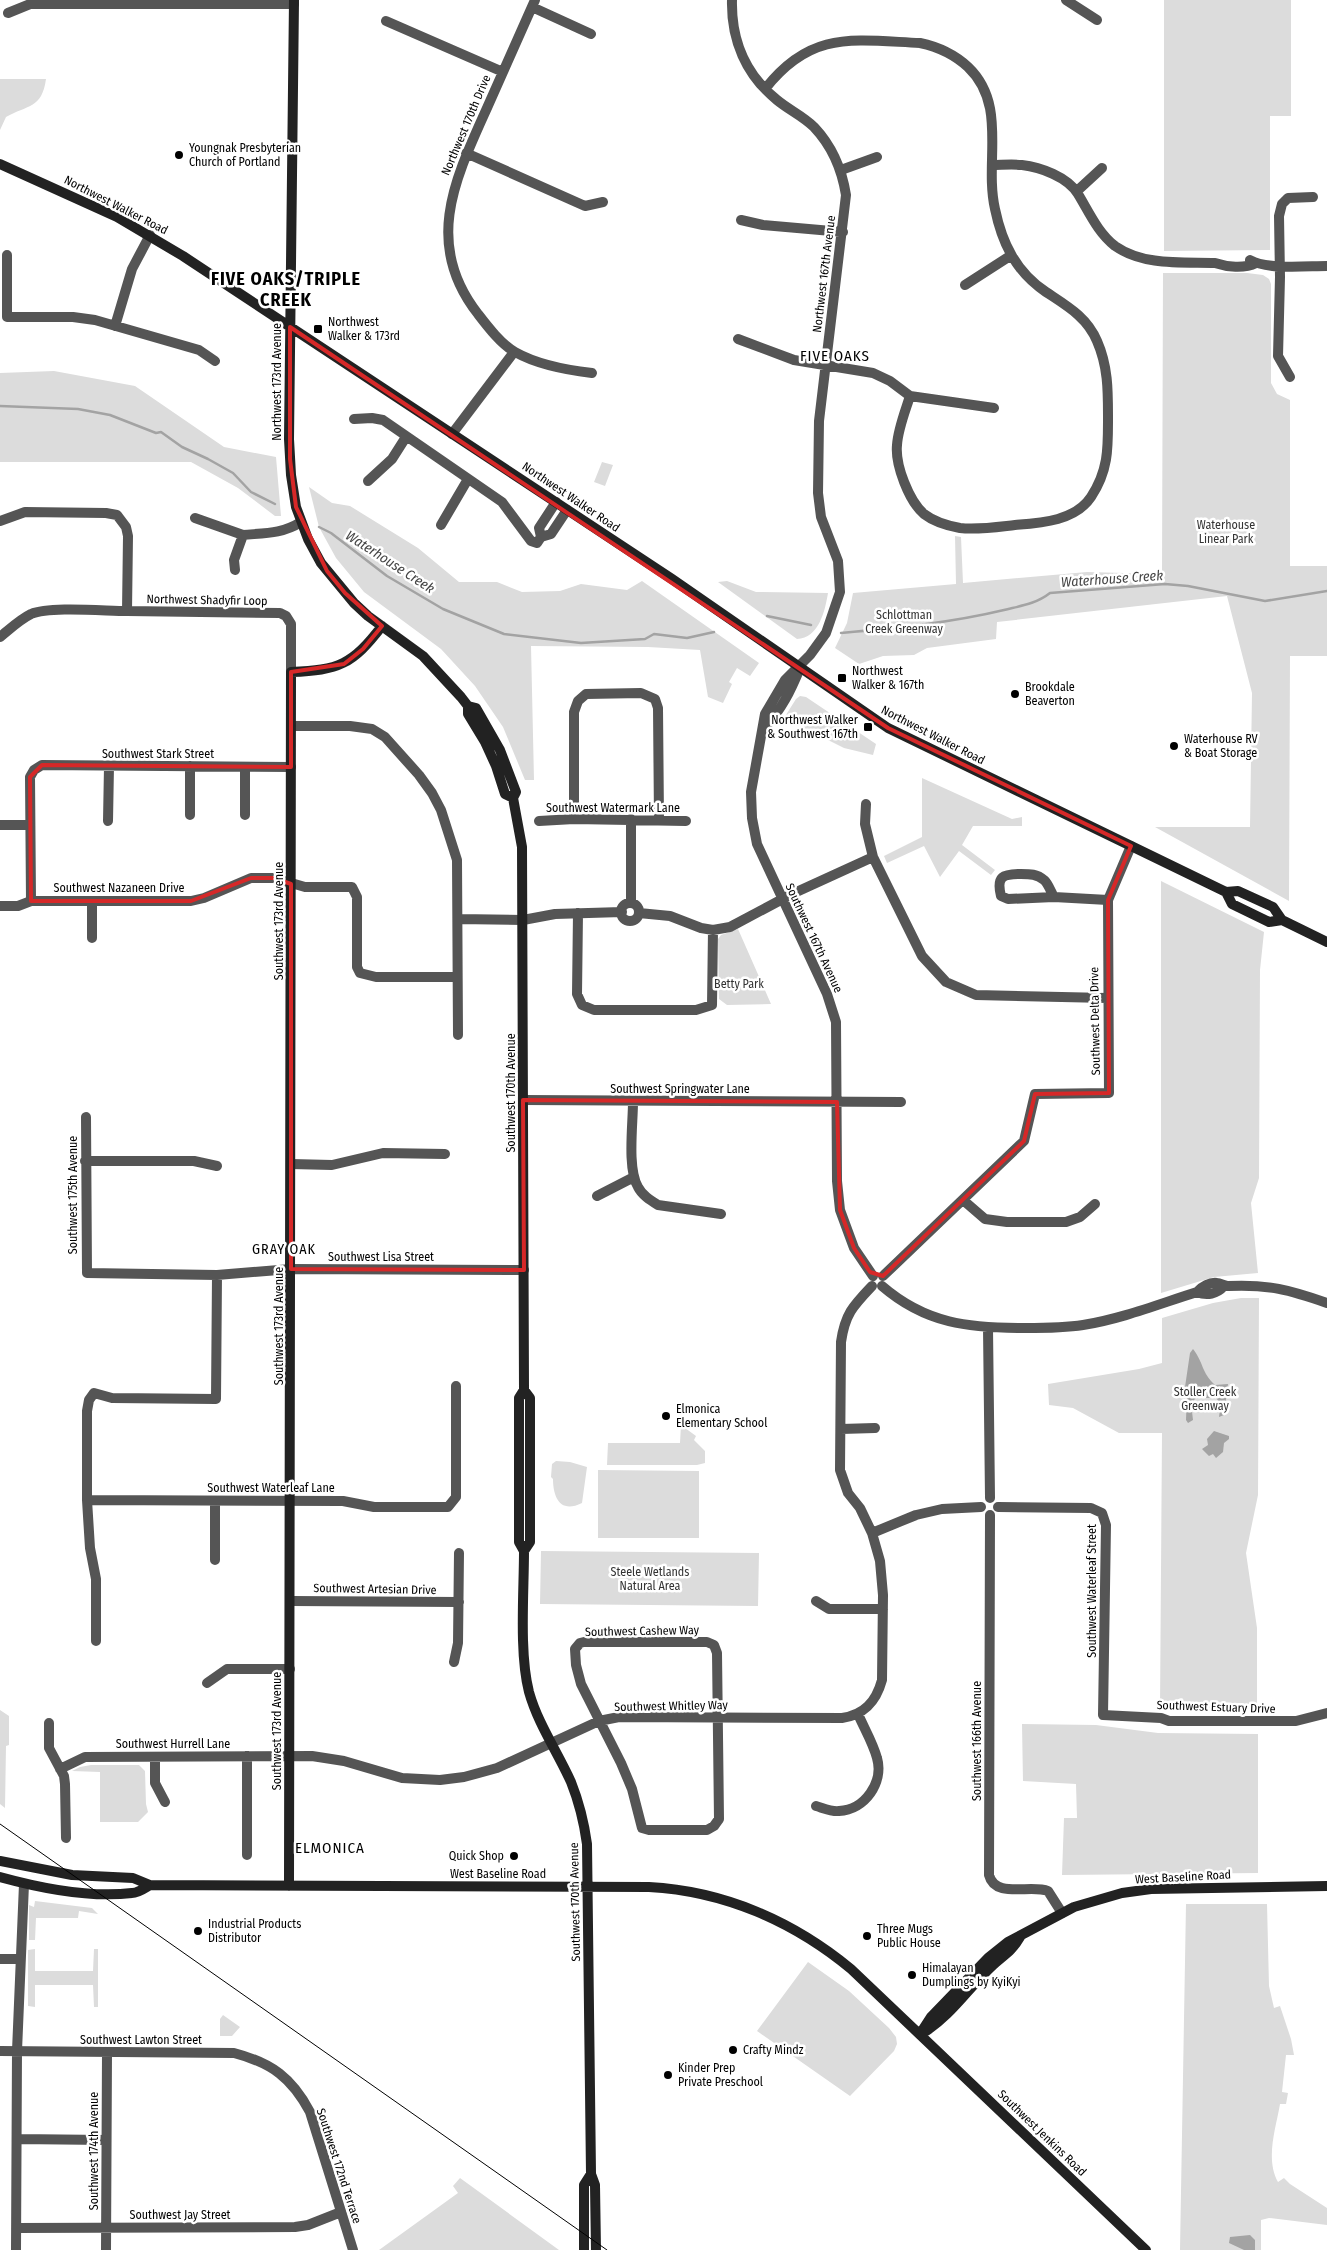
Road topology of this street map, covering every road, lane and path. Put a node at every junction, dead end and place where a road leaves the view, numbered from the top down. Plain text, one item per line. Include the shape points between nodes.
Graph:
1 (732, 0) edge
2 (1066, 0) edge
3 (115, 2) edge
4 (294, 2) edge
5 (533, 3) edge
6 (8, 13) dead end
7 (1097, 20) dead end
8 (386, 21) dead end
9 (591, 34) dead end
10 (503, 72) junction
11 (765, 89) junction
12 (466, 153) junction
13 (876, 157) dead end
14 (0, 164) edge
15 (992, 165) junction
16 (1102, 168) dead end
17 (840, 170) junction
18 (1077, 191) junction
19 (1313, 197) dead end
20 (603, 202) dead end
21 (741, 220) dead end
22 (843, 232) junction
23 (150, 235) junction
24 (7, 255) dead end
25 (1010, 256) junction
26 (1280, 266) junction
27 (1327, 266) edge
28 (965, 285) dead end
29 (116, 326) junction
30 (290, 327) junction
31 (738, 339) dead end
32 (514, 352) junction
33 (215, 361) dead end
34 (825, 365) junction
35 (592, 373) dead end
36 (1290, 377) dead end
37 (910, 396) junction
38 (994, 408) dead end
39 (354, 419) dead end
40 (452, 434) junction
41 (406, 437) junction
42 (468, 479) junction
43 (368, 481) dead end
44 (556, 502) junction
45 (567, 510) junction
46 (195, 518) dead end
47 (0, 520) edge
48 (301, 522) junction
49 (441, 525) dead end
50 (243, 535) junction
51 (541, 537) junction
52 (235, 570) dead end
53 (127, 611) junction
54 (382, 626) junction
55 (0, 637) edge
56 (800, 667) junction
57 (291, 672) junction
58 (292, 726) junction
59 (109, 766) junction
60 (190, 766) junction
61 (245, 767) junction
62 (291, 767) junction
63 (866, 804) dead end
64 (190, 815) dead end
65 (245, 815) dead end
66 (574, 819) junction
67 (631, 819) junction
68 (539, 820) dead end
69 (659, 820) junction
70 (108, 821) dead end
71 (686, 821) dead end
72 (0, 825) edge
73 (30, 825) junction
74 (1131, 846) junction
75 (874, 856) junction
76 (291, 884) junction
77 (1226, 892) junction
78 (1054, 897) junction
79 (782, 899) junction
80 (1108, 900) junction
81 (31, 901) junction
82 (92, 901) junction
83 (631, 903) junction
84 (0, 906) edge
85 (622, 912) junction
86 (578, 913) junction
87 (639, 913) junction
88 (458, 919) junction
89 (523, 920) junction
90 (1282, 920) junction
91 (713, 930) junction
92 (92, 938) dead end
93 (1327, 942) edge
94 (457, 977) junction
95 (1107, 998) junction
96 (458, 1035) dead end
97 (523, 1100) junction
98 (633, 1102) junction
99 (837, 1102) junction
100 (901, 1102) dead end
101 (86, 1117) dead end
102 (445, 1154) dead end
103 (85, 1161) junction
104 (291, 1164) junction
105 (217, 1166) dead end
106 (634, 1177) junction
107 (597, 1196) dead end
108 (963, 1200) junction
109 (1095, 1204) dead end
110 (721, 1214) dead end
111 (291, 1269) junction
112 (524, 1270) junction
113 (87, 1273) joint
114 (217, 1275) junction
115 (877, 1281) junction
116 (1327, 1303) edge
117 (988, 1328) junction
118 (456, 1386) dead end
119 (875, 1428) dead end
120 (841, 1429) junction
121 (990, 1498) junction
122 (87, 1500) junction
123 (215, 1500) junction
124 (291, 1500) junction
125 (981, 1508) junction
126 (998, 1508) junction
127 (990, 1515) junction
128 (872, 1533) junction
129 (459, 1553) dead end
130 (215, 1560) dead end
131 (291, 1600) junction
132 (816, 1601) dead end
133 (458, 1602) junction
134 (883, 1609) junction
135 (96, 1641) dead end
136 (454, 1662) dead end
137 (290, 1669) junction
138 (206, 1683) dead end
139 (1327, 1713) edge
140 (858, 1714) junction
141 (1103, 1715) joint
142 (718, 1718) junction
143 (599, 1721) junction
144 (49, 1723) dead end
145 (551, 1745) junction
146 (246, 1756) junction
147 (290, 1756) junction
148 (155, 1757) junction
149 (60, 1769) junction
150 (165, 1802) dead end
151 (816, 1806) dead end
152 (66, 1838) dead end
153 (247, 1855) dead end
154 (0, 1861) edge
155 (0, 1877) edge
156 (24, 1884) junction
157 (150, 1885) junction
158 (289, 1886) junction
159 (1327, 1886) edge
160 (588, 1887) junction
161 (1062, 1913) junction
162 (0, 1959) edge
163 (20, 1959) junction
164 (920, 2034) junction
165 (0, 2051) edge
166 (17, 2051) junction
167 (107, 2052) junction
168 (277, 2071) joint
169 (17, 2139) junction
170 (106, 2140) junction
171 (591, 2174) junction
172 (341, 2212) junction
173 (16, 2228) junction
174 (106, 2228) junction
175 (16, 2250) edge
176 (106, 2250) edge
177 (352, 2250) edge
178 (584, 2250) edge
179 (596, 2250) edge
180 (1146, 2250) edge

1 - 11 street, Northwest 167th Avenue via 731,17 738,48 744,62
2 - 7 street
3 - 4 street
3 - 6 street via 30,4
4 - 30 main road, Northwest 173rd Avenue
5 - 9 street
5 - 10 street, Northwest 170th Drive
8 - 10 street
10 - 12 street, Northwest 170th Drive
11 - 15 street via 794,60 828,43 853,40 932,45 946,50 964,64 985,92 992,112
11 - 17 street, Northwest 167th Avenue via 815,128
12 - 20 street via 584,206
12 - 32 street, Northwest 170th Drive via 448,214 454,269 465,298
13 - 17 street
14 - 23 main road, Northwest Walker Road via 78,198
15 - 18 street via 1022,165 1046,171
15 - 25 street via 993,200
16 - 18 street
17 - 22 street, Northwest 167th Avenue via 846,195
18 - 26 street via 1101,232 1115,246 1135,257 1215,263 1223,259 1249,259
19 - 26 street via 1288,198 1282,204 1279,216
21 - 22 street
22 - 34 street, Northwest 167th Avenue
23 - 29 street via 132,269
23 - 30 main road, Northwest Walker Road
24 - 29 street via 7,317 73,317
25 - 28 street
25 - 37 street via 1044,291 1075,311 1090,330 1102,355 1108,382 1109,449 1098,485 1085,506 1046,522 970,529 925,515 914,502 897,459 898,439
26 - 27 street
26 - 36 street via 1278,356
29 - 33 street via 199,350
30 - 40 main road, Northwest Walker Road
30 - 48 main road, Northwest 173rd Avenue via 290,459 293,491
31 - 34 street via 794,360
32 - 35 street via 552,367
32 - 40 street
34 - 37 street via 874,373
34 - 56 street, Northwest 167th Avenue via 819,421 818,493 821,517 838,561 840,592 826,633
37 - 38 street
39 - 41 street via 377,418
40 - 44 main road, Northwest Walker Road
41 - 42 street
41 - 43 street via 392,459
42 - 49 street
42 - 51 street via 502,502 531,541 537,543
44 - 45 main road, Northwest Walker Road
44 - 51 street via 539,528
45 - 51 street via 551,534
45 - 56 main road, Northwest Walker Road
46 - 50 street
47 - 53 street via 25,512 117,515 128,536
48 - 50 street via 278,533
48 - 54 main road, Northwest 173rd Avenue via 321,563 336,583
50 - 52 street via 234,560
53 - 55 street, Northwest Shadyfir Loop via 33,613
53 - 57 street, Northwest Shadyfir Loop via 274,613 286,616 291,624
54 - 57 main road via 363,649 344,664 326,670
54 - 89 main road, Southwest 170th Avenue via 424,657 468,706 476,708 495,740 516,792 513,798 522,847
56 - 74 main road, Northwest Walker Road via 888,728
56 - 79 street, Southwest 167th Avenue via 785,680 765,714 751,792 757,844
57 - 58 main road
58 - 62 main road
58 - 88 street via 372,729 384,737 419,775 441,810 454,848
59 - 60 street, Southwest Stark Street
59 - 70 street
59 - 73 street, Southwest Stark Street via 42,766 34,770 30,777
60 - 61 street, Southwest Stark Street
60 - 64 street
61 - 62 street, Southwest Stark Street
61 - 65 street
62 - 76 main road, Southwest 173rd Avenue
63 - 75 street via 865,824
66 - 67 street, Southwest Watermark Lane
66 - 68 street, Southwest Watermark Lane
66 - 69 street via 574,712 578,701 586,694 641,693 655,699 658,708
67 - 69 street, Southwest Watermark Lane
67 - 83 street
69 - 71 street, Southwest Watermark Lane
72 - 73 street
73 - 81 street
74 - 77 main road, Northwest Walker Road
74 - 80 street, Southwest Delta Drive
75 - 79 street
75 - 95 street via 922,956 946,982 976,995
76 - 82 street, Southwest Nazaneen Drive via 274,878 251,878 191,901
76 - 94 street, Southwest Nazaneen Drive via 352,887 357,897 357,967 360,973 376,977
76 - 104 main road, Southwest 173rd Avenue
77 - 90 main road via 1238,890 1274,907
77 - 90 main road via 1232,904 1269,922
78 - 78 street via 1045,880 1034,874 1006,874 998,886 1001,896 1008,899
78 - 80 street
79 - 91 street via 730,926
79 - 99 street, Southwest 167th Avenue via 828,994 836,1022
80 - 95 street, Southwest Delta Drive
81 - 82 street, Southwest Nazaneen Drive
81 - 84 street, Southwest Nazaneen Drive via 18,906
82 - 92 street
83 - 85 street via 624,906
83 - 87 street via 637,906
85 - 86 street
85 - 87 street via 630,921
86 - 89 street
86 - 91 street via 577,994 582,1005 594,1010 696,1010 712,1005
87 - 91 street via 670,916
88 - 89 street
88 - 94 street
89 - 97 main road, Southwest 170th Avenue
90 - 93 main road
94 - 96 street
95 - 108 street, Southwest Delta Drive via 1108,1093 1035,1094 1024,1141
97 - 98 street, Southwest Springwater Lane
97 - 112 main road, Southwest 170th Avenue
98 - 99 street, Southwest Springwater Lane
98 - 106 street
99 - 100 street, Southwest Springwater Lane
99 - 115 street, Southwest 167th Avenue via 840,1210 854,1248
101 - 103 street, Southwest 175th Avenue
102 - 104 street via 383,1153 332,1165
103 - 105 street via 194,1161
103 - 113 street, Southwest 175th Avenue
104 - 111 main road, Southwest 173rd Avenue
106 - 107 street
106 - 110 street via 644,1195 658,1205
108 - 109 street via 985,1219 1007,1222 1066,1222 1080,1217
108 - 115 street, Southwest Delta Drive
111 - 112 street, Southwest Lisa Street
111 - 114 street, Southwest Lisa Street
111 - 124 main road, Southwest 173rd Avenue
112 - 145 main road, Southwest 170th Avenue via 524,1390 530,1398 530,1542 524,1551 526,1673 538,1718
113 - 114 street, Southwest Lisa Street
114 - 122 street via 216,1399 112,1398 94,1393 87,1411
115 - 117 street via 907,1305 938,1319
115 - 120 street via 852,1307 844,1323
116 - 117 street via 1271,1286 1224,1286 1219,1292 1204,1295 1197,1292 1082,1326
117 - 121 street
118 - 124 street, Southwest Waterleaf Lane via 456,1497 448,1507 374,1507 343,1501
119 - 120 street
120 - 128 street via 840,1470 848,1493 860,1508
121 - 125 street via 984,1500
121 - 126 street via 996,1501
122 - 123 street, Southwest Waterleaf Lane
122 - 135 street via 96,1579
123 - 124 street, Southwest Waterleaf Lane
123 - 130 street
124 - 131 main road, Southwest 173rd Avenue
125 - 127 street via 983,1513
125 - 128 street via 933,1511
126 - 127 street
126 - 141 street, Southwest Waterleaf Street via 1091,1508 1102,1514 1106,1525
127 - 161 street, Southwest 166th Avenue via 989,1875 1000,1887 1048,1891
128 - 134 street via 880,1561
129 - 133 street
131 - 133 street, Southwest Artesian Drive
131 - 137 main road, Southwest 173rd Avenue
132 - 134 street via 829,1608
133 - 136 street via 458,1643
134 - 140 street via 879,1693 870,1706
137 - 138 street via 227,1669
137 - 147 main road, Southwest 173rd Avenue
139 - 141 street, Southwest Estuary Drive via 1288,1721 1169,1721
140 - 142 street, Southwest Whitley Way via 842,1718
140 - 151 street via 877,1758 874,1789 853,1808 838,1812
142 - 143 street, Southwest Whitley Way via 619,1717
142 - 143 street, Southwest Cashew Way via 717,1653 714,1645 707,1642 584,1642 575,1649 577,1670
142 - 143 street via 719,1819 707,1830 642,1828 622,1764
143 - 145 street, Southwest Whitley Way
144 - 149 street via 49,1748
145 - 147 street, Southwest Whitley Way via 497,1768 440,1780 402,1778 344,1762
145 - 160 main road, Southwest 170th Avenue via 570,1780 584,1823
146 - 147 street, Southwest Hurrell Lane
146 - 148 street, Southwest Hurrell Lane
146 - 153 street
147 - 158 main road, Southwest 173rd Avenue
148 - 149 street, Southwest Hurrell Lane via 85,1757
148 - 150 street via 155,1783
149 - 152 street via 65,1784
154 - 157 main road, West Baseline Road via 72,1875 133,1878
155 - 156 main road, West Baseline Road
156 - 157 main road, West Baseline Road via 107,1893 134,1893
156 - 163 street
157 - 158 main road, West Baseline Road
158 - 160 main road, West Baseline Road
159 - 161 main road, West Baseline Road via 1151,1889 1104,1897
160 - 164 main road, West Baseline Road via 665,1888 714,1897 762,1913 803,1934 839,1959
160 - 171 main road, Southwest 170th Avenue
161 - 164 main road, West Baseline Road via 1020,1937 1012,1950 993,1965 938,2024
162 - 163 street
163 - 166 street
164 - 180 main road, Southwest Jenkins Road
165 - 166 street, Southwest Lawton Street
166 - 167 street, Southwest Lawton Street
166 - 169 street
167 - 168 street, Southwest Lawton Street via 234,2053 263,2062
167 - 170 street, Southwest 174th Avenue
168 - 172 street, Southwest 172nd Terrace via 300,2094 310,2112
169 - 170 street
169 - 173 street
170 - 174 street, Southwest 174th Avenue
171 - 178 main road, Southwest 170th Avenue via 584,2184
171 - 179 main road, Southwest 170th Avenue via 595,2185
172 - 174 street, Southwest Jay Street via 295,2227
172 - 177 street, Southwest 172nd Terrace
173 - 174 street, Southwest Jay Street
173 - 175 street
174 - 176 street, Southwest 174th Avenue

